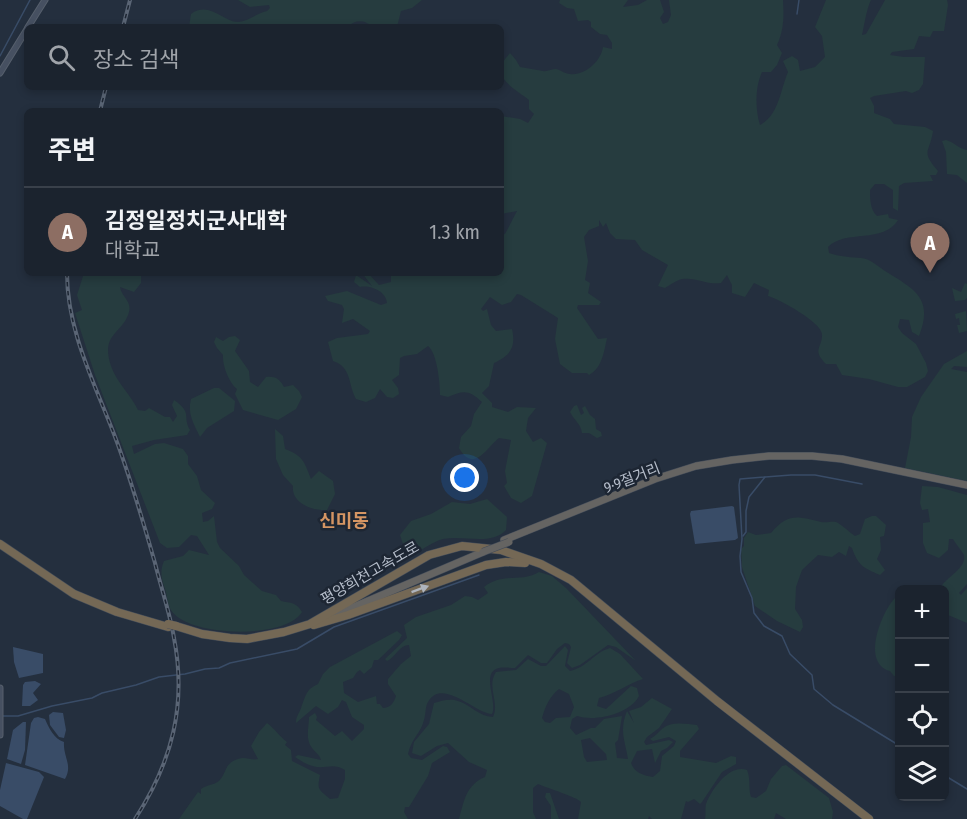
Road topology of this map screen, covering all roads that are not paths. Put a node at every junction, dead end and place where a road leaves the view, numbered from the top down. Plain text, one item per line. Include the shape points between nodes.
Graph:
1 (45, 0) edge
2 (30, 24) edge
3 (24, 35) edge
4 (0, 74) edge
5 (967, 487) edge
6 (0, 543) edge
7 (325, 618) junction
8 (0, 688) edge
9 (0, 735) edge
10 (867, 819) edge

1 - 2 main road
3 - 4 main road
5 - 7 highway, 9·9절거리, bridge via 812,456 769,456 696,466 665,475
6 - 7 highway, 평양희천고속도로 via 82,595 115,609 213,636 247,639
7 -> 10 highway, 평양희천고속도로 via 348,615 486,565 517,562 545,568 578,588 815,782
7 - 10 highway, 평양희천고속도로 via 414,562 441,550 462,546 501,550 571,580
8 - 9 main road

